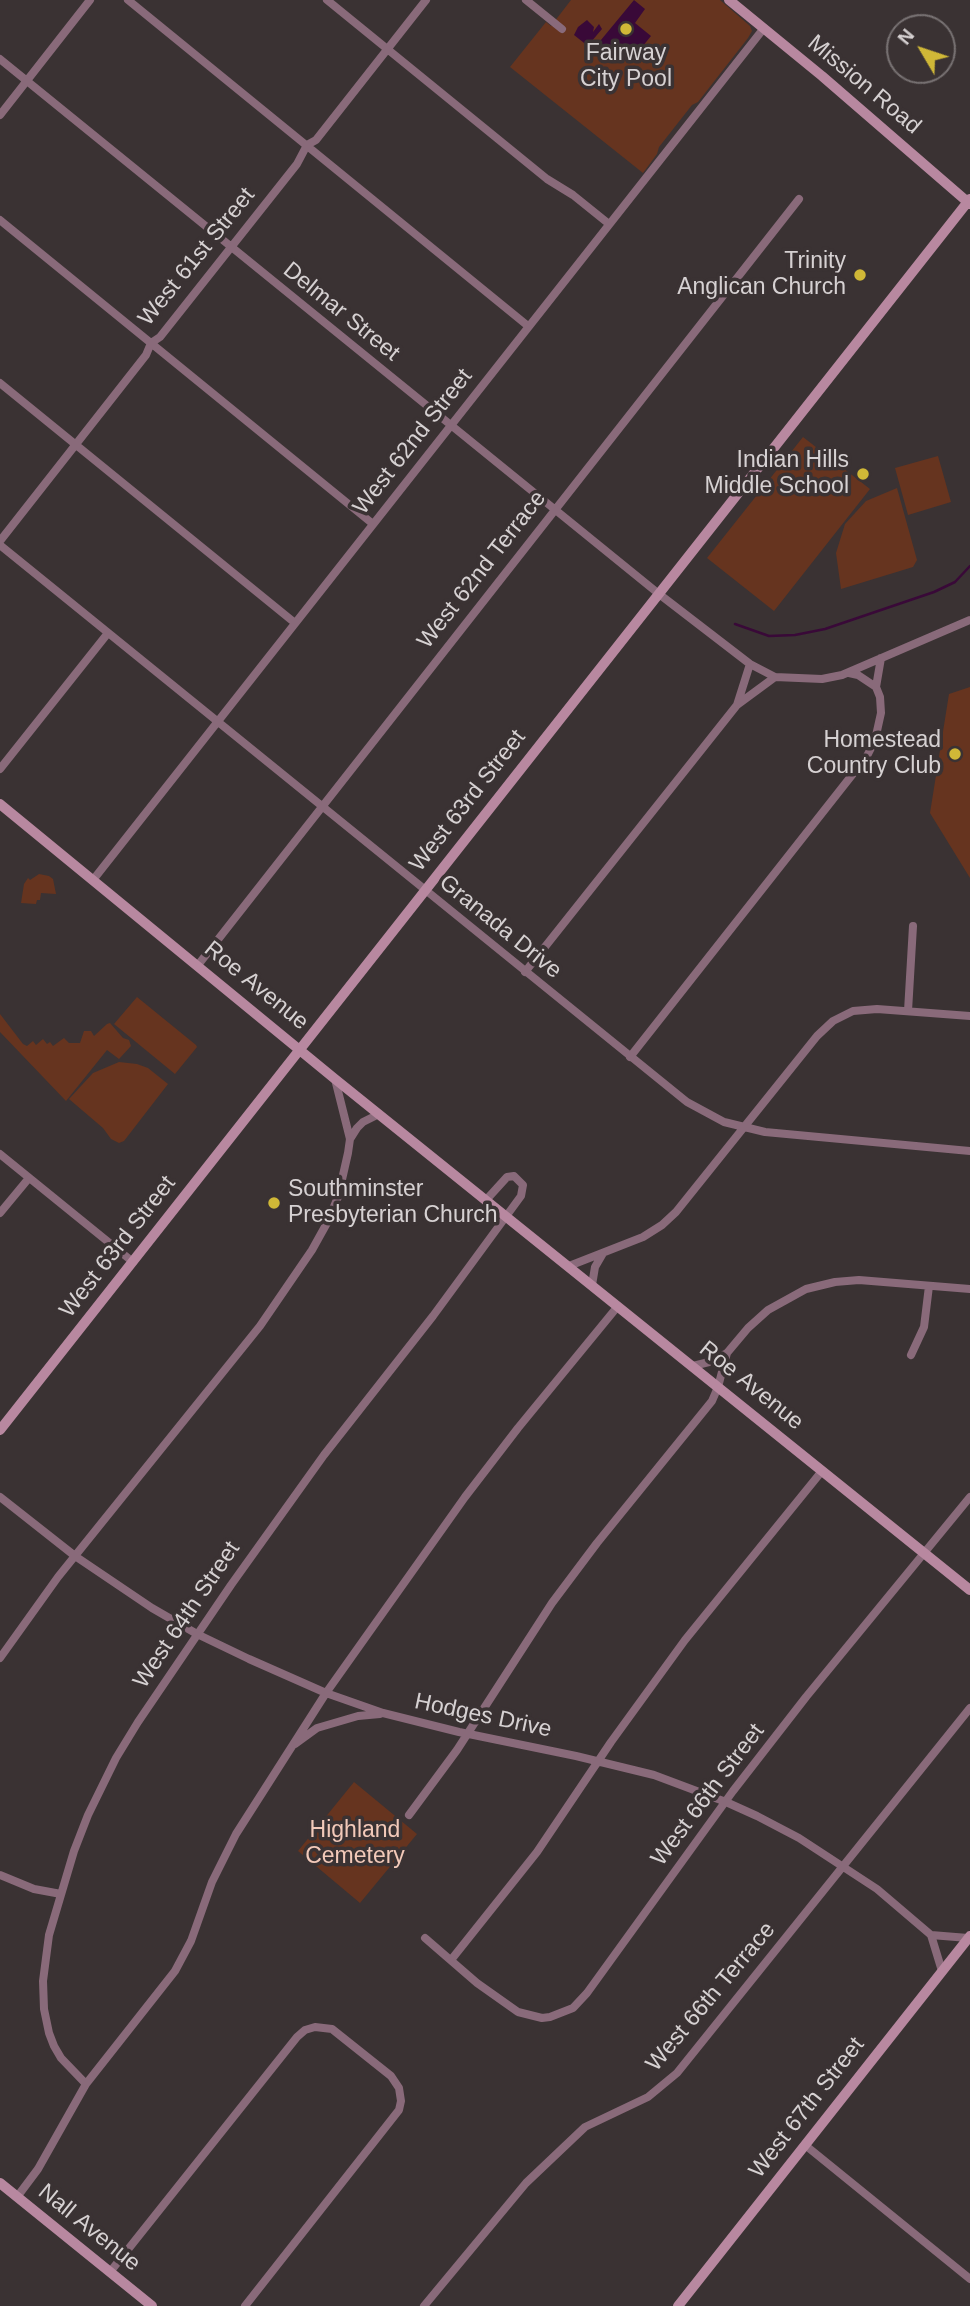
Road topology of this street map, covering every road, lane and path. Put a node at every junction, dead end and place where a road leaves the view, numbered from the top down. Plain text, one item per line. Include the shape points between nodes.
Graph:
1 (90, 0) edge
2 (128, 0) edge
3 (327, 0) edge
4 (426, 0) edge
5 (526, 0) edge
6 (729, 0) edge
7 (764, 28) junction
8 (562, 29) dead end
9 (387, 49) junction
10 (0, 58) edge
11 (27, 80) junction
12 (0, 115) edge
13 (307, 145) junction
14 (799, 199) dead end
15 (969, 201) edge
16 (0, 220) edge
17 (608, 224) junction
18 (232, 247) junction
19 (528, 326) junction
20 (150, 343) junction
21 (0, 383) edge
22 (450, 425) junction
23 (76, 445) junction
24 (554, 509) junction
25 (373, 524) junction
26 (0, 543) edge
27 (659, 594) junction
28 (970, 620) edge
29 (295, 623) junction
30 (108, 633) junction
31 (881, 658) junction
32 (750, 664) junction
33 (849, 673) junction
34 (775, 677) junction
35 (876, 687) junction
36 (737, 705) junction
37 (218, 721) junction
38 (0, 769) edge
39 (0, 804) edge
40 (322, 805) junction
41 (93, 880) junction
42 (425, 891) junction
43 (913, 926) dead end
44 (198, 965) junction
45 (525, 972) junction
46 (908, 1011) junction
47 (970, 1016) edge
48 (302, 1050) junction
49 (630, 1057) junction
50 (335, 1079) junction
51 (379, 1114) junction
52 (744, 1127) junction
53 (350, 1139) junction
54 (970, 1151) edge
55 (0, 1154) edge
56 (29, 1178) junction
57 (486, 1199) junction
58 (0, 1213) edge
59 (506, 1215) junction
60 (604, 1253) junction
61 (133, 1262) junction
62 (569, 1266) junction
63 (592, 1285) junction
64 (929, 1286) junction
65 (970, 1289) edge
66 (618, 1306) junction
67 (727, 1353) junction
68 (911, 1355) dead end
69 (693, 1366) junction
70 (718, 1387) junction
71 (0, 1430) edge
72 (822, 1471) junction
73 (0, 1497) edge
74 (970, 1497) edge
75 (923, 1552) junction
76 (75, 1556) junction
77 (970, 1590) edge
78 (197, 1634) junction
79 (0, 1658) edge
80 (326, 1693) junction
81 (970, 1708) edge
82 (383, 1713) junction
83 (468, 1733) junction
84 (290, 1748) junction
85 (598, 1761) junction
86 (726, 1802) junction
87 (409, 1815) dead end
88 (844, 1866) junction
89 (0, 1875) edge
90 (61, 1894) junction
91 (931, 1935) junction
92 (969, 1937) edge
93 (425, 1938) dead end
94 (451, 1960) junction
95 (942, 1971) junction
96 (86, 2084) junction
97 (805, 2145) junction
98 (0, 2183) edge
99 (18, 2197) junction
100 (110, 2272) junction
101 (970, 2279) edge
102 (152, 2306) edge
103 (245, 2306) edge
104 (424, 2306) edge
105 (678, 2306) edge

1 - 11 street
2 - 13 street
3 - 9 street
4 - 9 street, West 61st Street
5 - 8 street
6 - 7 main road, Mission Road
7 - 15 main road, Mission Road
7 - 17 street, West 62nd Street
9 - 13 street, West 61st Street via 316,140
9 - 17 street
10 - 11 street, Delmar Street
11 - 12 street
11 - 18 street, Delmar Street
13 - 18 street, West 61st Street
13 - 19 street
14 - 24 street, West 62nd Terrace
15 - 27 main road, West 63rd Street
16 - 20 street
17 - 19 street, West 62nd Street
18 - 20 street, West 61st Street via 160,337
18 - 22 street, Delmar Street
19 - 22 street, West 62nd Street
20 - 23 street, West 61st Street via 146,355
20 - 25 street
21 - 23 street
22 - 24 street, Delmar Street
22 - 25 street, West 62nd Street
23 - 26 street, West 61st Street
23 - 29 street
24 - 27 street, Delmar Street
24 - 40 street, West 62nd Terrace
25 - 29 street, West 62nd Street
26 - 30 street, Granada Drive
27 - 32 street, Delmar Street
27 - 42 main road, West 63rd Street
28 - 31 street
29 - 37 street, West 62nd Street
30 - 37 street, Granada Drive
30 - 38 street
31 - 33 street
31 - 35 street
32 - 34 street, Delmar Street
32 - 36 street
33 - 34 street via 822,679
33 - 35 street
34 - 36 street
35 - 49 street via 881,713 867,756
36 - 45 street
37 - 40 street, Granada Drive
37 - 41 street, West 62nd Street
39 - 41 main road, Roe Avenue
40 - 42 street, Granada Drive
40 - 44 street, West 62nd Terrace
41 - 44 main road, Roe Avenue
42 - 45 street, Granada Drive
42 - 48 main road, West 63rd Street
43 - 46 street
44 - 48 main road, Roe Avenue
45 - 49 street, Granada Drive
46 - 47 street
46 - 52 street via 862,1009 833,1021
48 - 50 main road, Roe Avenue
48 - 61 main road, West 63rd Street
49 - 52 street, Granada Drive via 687,1102
50 - 51 main road, Roe Avenue
50 - 53 street
51 - 53 street via 356,1128
51 - 57 main road, Roe Avenue
52 - 54 street, Granada Drive
52 - 60 street via 662,1226
53 - 76 street via 338,1197 312,1250 260,1325
55 - 56 street
56 - 58 street
56 - 61 street
57 - 59 main road, Roe Avenue
57 - 59 street via 504,1178 518,1179 524,1189
59 - 62 main road, Roe Avenue
59 - 78 street, West 64th Street via 273,1524
60 - 62 street
60 - 63 street via 595,1267
61 - 71 main road, West 63rd Street
62 - 63 main road, Roe Avenue
63 - 66 main road, Roe Avenue
64 - 65 street
64 - 67 street via 859,1280 806,1289 768,1310
64 - 68 street via 924,1327
66 - 69 main road, Roe Avenue
66 - 80 street via 465,1497
67 - 69 street
67 - 70 street
69 - 70 main road, Roe Avenue
70 - 72 main road, Roe Avenue
70 - 83 street via 712,1401 552,1603
72 - 75 main road, Roe Avenue
72 - 85 street via 685,1640
73 - 76 street, Hodges Drive
74 - 75 street, West 66th Street
75 - 77 main road, Roe Avenue
75 - 86 street, West 66th Street
76 - 78 street, Hodges Drive
76 - 79 street
78 - 80 street, Hodges Drive
78 - 90 street, West 64th Street via 116,1758 88,1815
80 - 82 street, Hodges Drive
80 - 84 street
81 - 88 street, West 66th Terrace
82 - 83 street, Hodges Drive
82 - 84 street via 317,1728
83 - 85 street, Hodges Drive
83 - 87 street
84 - 96 street via 236,1834 175,1970
85 - 86 street, Hodges Drive via 654,1775
85 - 94 street via 537,1852
86 - 88 street, Hodges Drive
86 - 94 street, West 66th Street via 587,1993 566,2012 542,2018 518,2012
88 - 91 street, Hodges Drive
88 - 104 street, West 66th Terrace via 677,2073 648,2097 585,2127 526,2183
89 - 90 street
90 - 96 street, West 64th Street via 46,1949 44,2009 58,2052
91 - 92 street
91 - 95 street
92 - 95 main road, West 67th Street
93 - 94 street, West 66th Street
95 - 97 main road, West 67th Street
96 - 99 street
97 - 101 street
97 - 105 main road, West 67th Street
98 - 99 main road, Nall Avenue
99 - 100 main road, Nall Avenue
100 - 102 main road, Nall Avenue
100 - 103 street via 297,2037 316,2027 332,2029 391,2076 399,2088 399,2110

